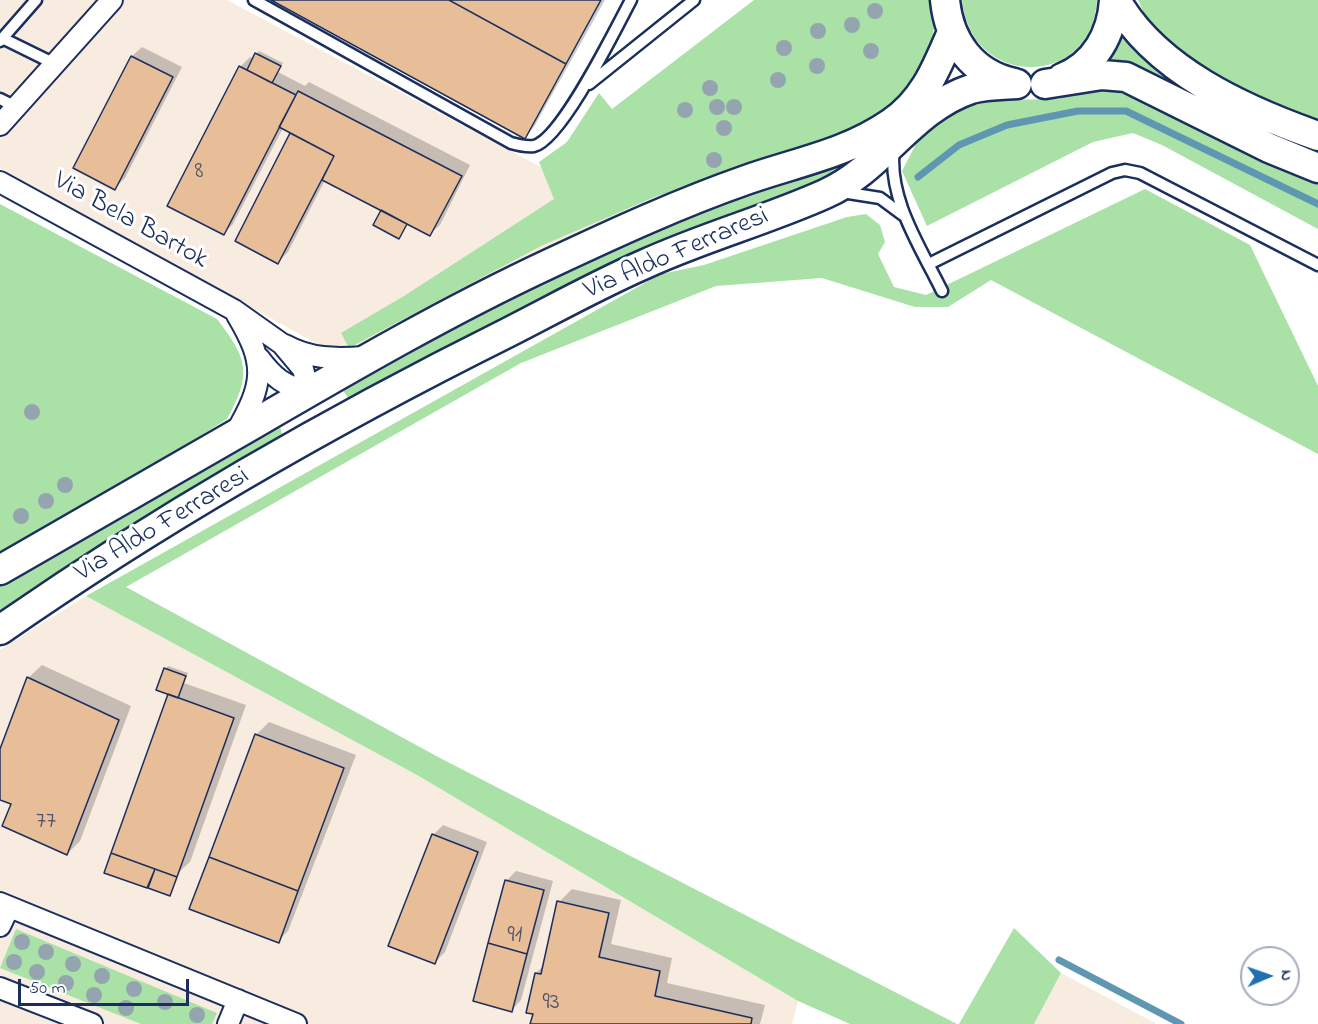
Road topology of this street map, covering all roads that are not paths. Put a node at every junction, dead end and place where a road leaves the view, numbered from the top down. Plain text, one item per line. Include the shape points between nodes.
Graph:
1 (36, 0) edge
2 (112, 0) edge
3 (254, 0) edge
4 (631, 0) edge
5 (694, 0) edge
6 (945, 0) edge
7 (1115, 0) edge
8 (952, 32) junction
9 (1, 39) edge
10 (55, 64) junction
11 (1031, 84) junction
12 (586, 86) junction
13 (8, 103) edge
14 (0, 125) edge
15 (1318, 136) edge
16 (896, 141) junction
17 (1318, 168) edge
18 (0, 182) edge
19 (826, 194) junction
20 (907, 220) junction
21 (929, 264) junction
22 (1318, 265) edge
23 (942, 291) dead end
24 (234, 310) junction
25 (282, 344) junction
26 (369, 357) junction
27 (259, 358) junction
28 (309, 392) junction
29 (329, 426) junction
30 (235, 435) junction
31 (0, 570) edge
32 (0, 630) edge
33 (4, 905) edge
34 (0, 926) edge
35 (0, 988) edge
36 (238, 1000) junction
37 (92, 1024) edge
38 (228, 1024) edge
39 (296, 1024) edge

1 - 9 lane
2 - 10 street
3 - 12 lane via 511,143 536,146
4 - 12 lane
5 - 12 lane
6 - 8 main road, Via Aldo Ferraresi
7 - 11 main road, Via Aldo Ferraresi via 1107,35 1095,54 1065,77
7 - 15 main road, Via Aldo Ferraresi via 1144,40 1170,64 1278,121
8 - 11 main road, Via Aldo Ferraresi via 970,60 987,73
8 - 26 main road, Via Aldo Ferraresi via 918,99 893,122 857,144 748,179 585,248
9 - 10 lane
10 - 13 street
11 - 16 main road, Via Aldo Ferraresi via 972,89 918,119
11 - 17 main road, Via Aldo Ferraresi via 1102,75 1126,77
13 - 14 street
16 - 19 main road, Via Aldo Ferraresi via 852,180
16 - 20 lane via 894,176
18 - 24 street, Via Bela Bartok
19 - 20 lane via 858,193 880,198
19 - 29 main road, Via Aldo Ferraresi via 643,265
20 - 21 lane
21 - 22 lane via 1125,170 1140,173
21 - 23 lane
24 - 25 street, Via Bela Bartok
24 - 27 street
25 - 26 street, Via Bela Bartok via 315,356
25 - 28 street, Via Bela Bartok via 303,369
26 - 28 main road, Via Aldo Ferraresi
27 - 28 street via 286,387
27 - 30 street via 252,405
28 - 29 main road
28 - 30 main road, Via Aldo Ferraresi
29 - 32 main road, Via Aldo Ferraresi via 155,529
30 - 31 main road, Via Aldo Ferraresi
33 - 34 street
33 - 36 street
35 - 37 street
36 - 38 street
36 - 39 street

